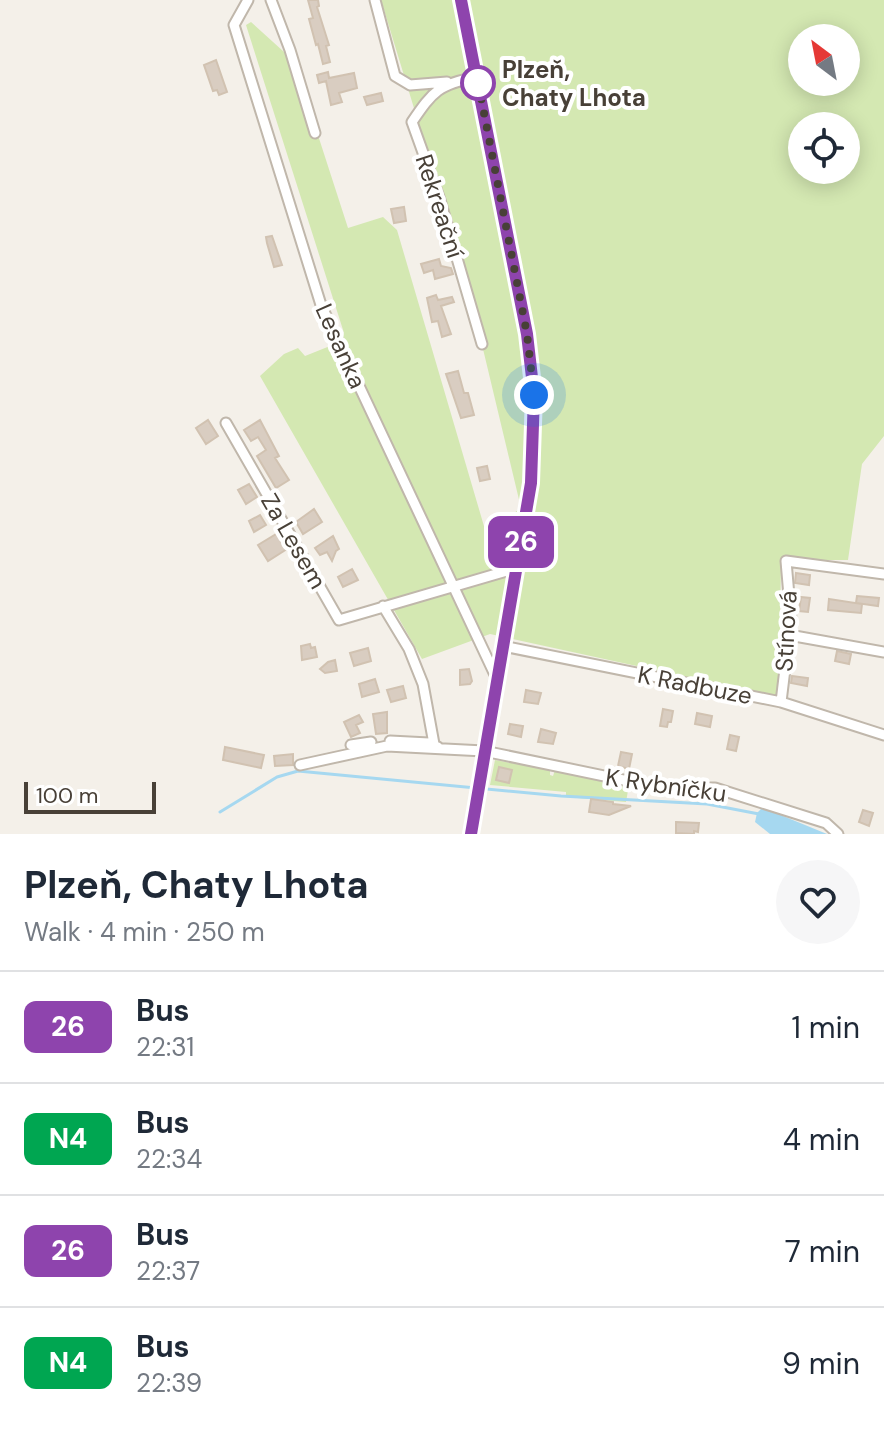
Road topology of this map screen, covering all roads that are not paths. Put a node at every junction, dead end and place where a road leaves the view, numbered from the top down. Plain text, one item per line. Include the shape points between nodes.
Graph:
1 (248, 0) edge
2 (271, 0) edge
3 (375, 0) edge
4 (461, 0) edge
5 (477, 77) junction
6 (450, 82) junction
7 (315, 133) dead end
8 (482, 344) dead end
9 (226, 423) dead end
10 (517, 568) junction
11 (884, 574) edge
12 (453, 585) junction
13 (383, 606) junction
14 (789, 635) junction
15 (503, 646) junction
16 (884, 652) edge
17 (497, 679) junction
18 (781, 702) junction
19 (884, 735) edge
20 (351, 745) dead end
21 (436, 746) junction
22 (484, 751) junction
23 (300, 765) dead end
24 (471, 834) edge
25 (838, 834) edge

1 - 12 street, Lesanka via 234,25 321,305
2 - 7 street
3 - 6 street via 395,76 410,85
4 - 5 street
5 - 6 street
5 - 10 street via 534,395 531,483
6 - 8 street, Rekreační via 426,101 412,122
9 - 13 street, Za Lesem via 339,620
10 - 12 street, Za Lesem
10 - 15 street
11 - 14 street, Stínová via 786,561
12 - 13 street, Za Lesem
12 - 17 street, Lesanka
13 - 21 street via 423,684
14 - 16 street
14 - 18 street, Stínová
15 - 17 street
15 - 18 street, K Radbuze
17 - 22 street
18 - 19 street, K Radbuze
20 - 21 street, K Rybníčku via 394,741
21 - 22 street, K Rybníčku
21 - 23 street, K Rybníčku via 387,746
22 - 24 street
22 - 25 street, K Rybníčku via 662,788 715,788 826,823

